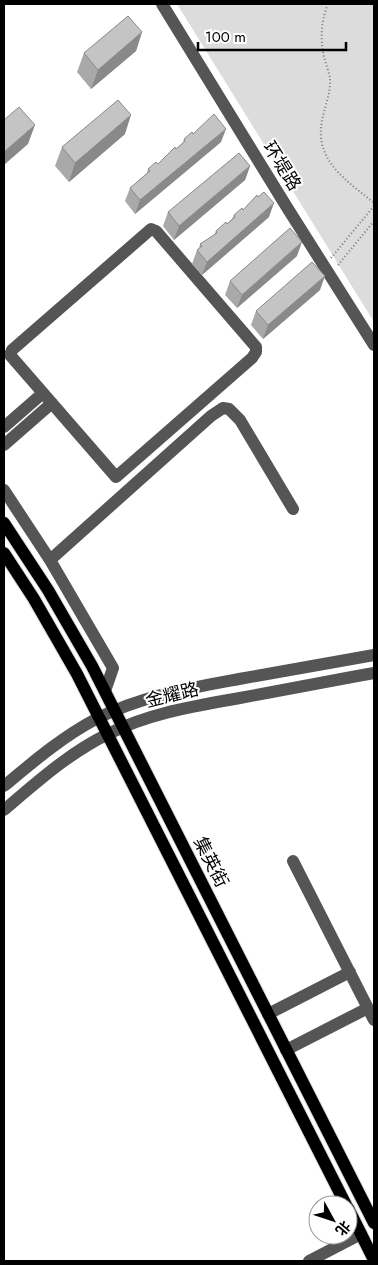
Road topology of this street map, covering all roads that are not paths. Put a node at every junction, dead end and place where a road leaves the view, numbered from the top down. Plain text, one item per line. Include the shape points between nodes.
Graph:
1 (162, 4) edge
2 (374, 345) edge
3 (42, 392) junction
4 (52, 403) junction
5 (4, 427) edge
6 (4, 445) edge
7 (4, 490) edge
8 (292, 509) dead end
9 (4, 523) edge
10 (4, 553) edge
11 (50, 560) junction
12 (374, 655) edge
13 (374, 673) edge
14 (105, 691) junction
15 (114, 711) junction
16 (99, 718) junction
17 (123, 727) junction
18 (108, 734) junction
19 (4, 786) edge
20 (4, 810) edge
21 (293, 860) dead end
22 (350, 972) junction
23 (368, 1008) junction
24 (268, 1014) junction
25 (374, 1020) edge
26 (286, 1050) junction
27 (341, 1195) edge
28 (372, 1215) edge
29 (358, 1228) edge
30 (361, 1234) junction
31 (374, 1260) edge
32 (309, 1261) edge

1 - 2 street, 环堤路
3 - 4 street
3 - 4 street via 10,355 12,350 151,229 256,347 252,358 116,477
3 - 5 street
4 - 6 street
7 - 11 street
8 - 11 street via 240,420 229,409 223,408
9 - 14 main road, 集英街 via 48,590
10 - 16 main road, 集英街 via 34,599
11 - 14 street via 113,668
12 - 15 street, 金耀路 via 183,690
13 - 17 street, 金耀路 via 186,708
14 - 15 main road, 集英街
15 - 16 street, 金耀路
15 - 17 main road, 集英街
16 - 18 main road, 集英街
16 - 19 street, 金耀路 via 50,748
17 - 18 street, 金耀路
17 - 24 main road, 集英街
18 - 20 street, 金耀路 via 61,763
18 - 27 main road, 集英街
21 - 22 street
22 - 23 street
22 - 24 street
23 - 25 street
23 - 26 street
24 - 26 main road, 集英街
26 - 28 main road, 集英街
29 - 30 main road
30 - 31 main road
30 - 32 street

